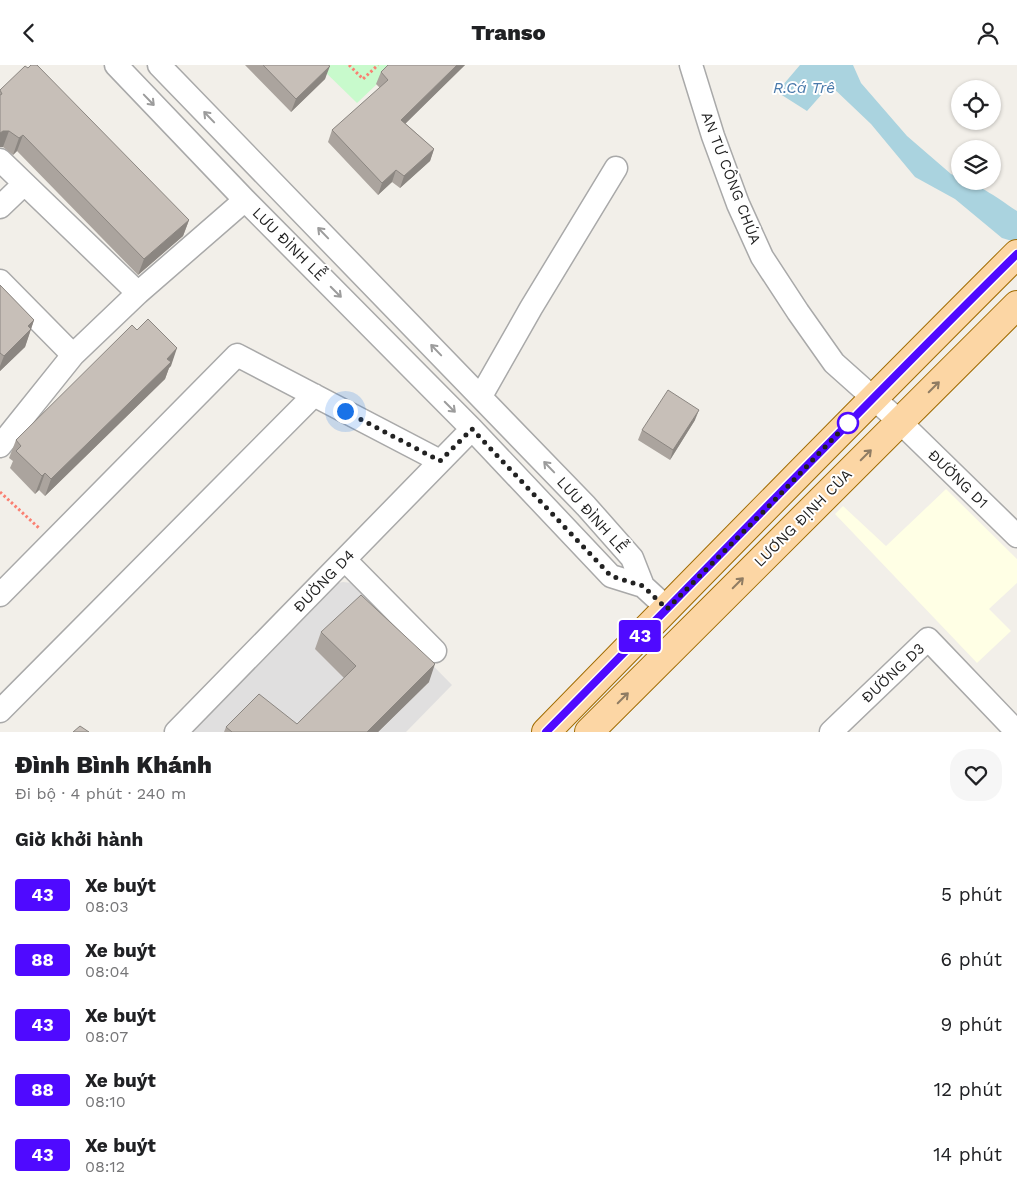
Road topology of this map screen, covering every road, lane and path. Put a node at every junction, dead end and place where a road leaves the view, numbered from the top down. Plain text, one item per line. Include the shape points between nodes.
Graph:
1 (116, 65) edge
2 (159, 65) edge
3 (349, 65) edge
4 (378, 65) edge
5 (691, 65) edge
6 (0, 159) edge
7 (616, 168) dead end
8 (24, 184) junction
9 (245, 200) junction
10 (0, 207) edge
11 (1017, 254) edge
12 (0, 281) edge
13 (138, 293) junction
14 (1017, 305) edge
15 (73, 355) junction
16 (314, 395) junction
17 (481, 396) junction
18 (874, 397) junction
19 (899, 421) junction
20 (472, 429) junction
21 (0, 445) edge
22 (440, 461) junction
23 (0, 492) edge
24 (1017, 536) edge
25 (53, 541) junction
26 (345, 560) junction
27 (643, 586) junction
28 (0, 595) edge
29 (667, 609) junction
30 (435, 651) dead end
31 (0, 711) edge
32 (176, 732) edge
33 (546, 732) edge
34 (589, 732) edge
35 (831, 732) edge
36 (1016, 732) edge

1 -> 9 street, LƯU ĐÌNH LỄ
17 -> 2 street, LƯU ĐÌNH LỄ
3 - 4 path via 363,79
5 - 18 street, AN TƯ CÔNG CHÚA via 738,204 762,257 834,363
6 - 8 street
7 - 17 street
8 - 10 street
8 - 13 street
9 - 13 street
9 -> 20 street, LƯU ĐÌNH LỄ
11 - 18 main road
12 - 15 street
13 - 15 street
19 -> 14 main road, LƯƠNG ĐỊNH CỦA
15 - 21 street
16 - 22 street
16 - 25 street via 238,355
16 - 31 street
27 -> 17 street, LƯU ĐÌNH LỄ via 632,558
18 - 19 street, AN TƯ CÔNG CHÚA
18 - 29 main road
19 - 24 street, ĐƯỜNG D1
34 -> 19 main road, LƯƠNG ĐỊNH CỦA
20 - 22 street, ĐƯỜNG D4
20 - 27 street, LƯU ĐÌNH LỄ via 611,576
22 - 26 street, ĐƯỜNG D4
23 - 25 path
25 - 28 street
26 - 30 street
26 - 32 street, ĐƯỜNG D4
27 - 29 street
29 - 33 main road
35 - 36 street, ĐƯỜNG D3 via 928,639

